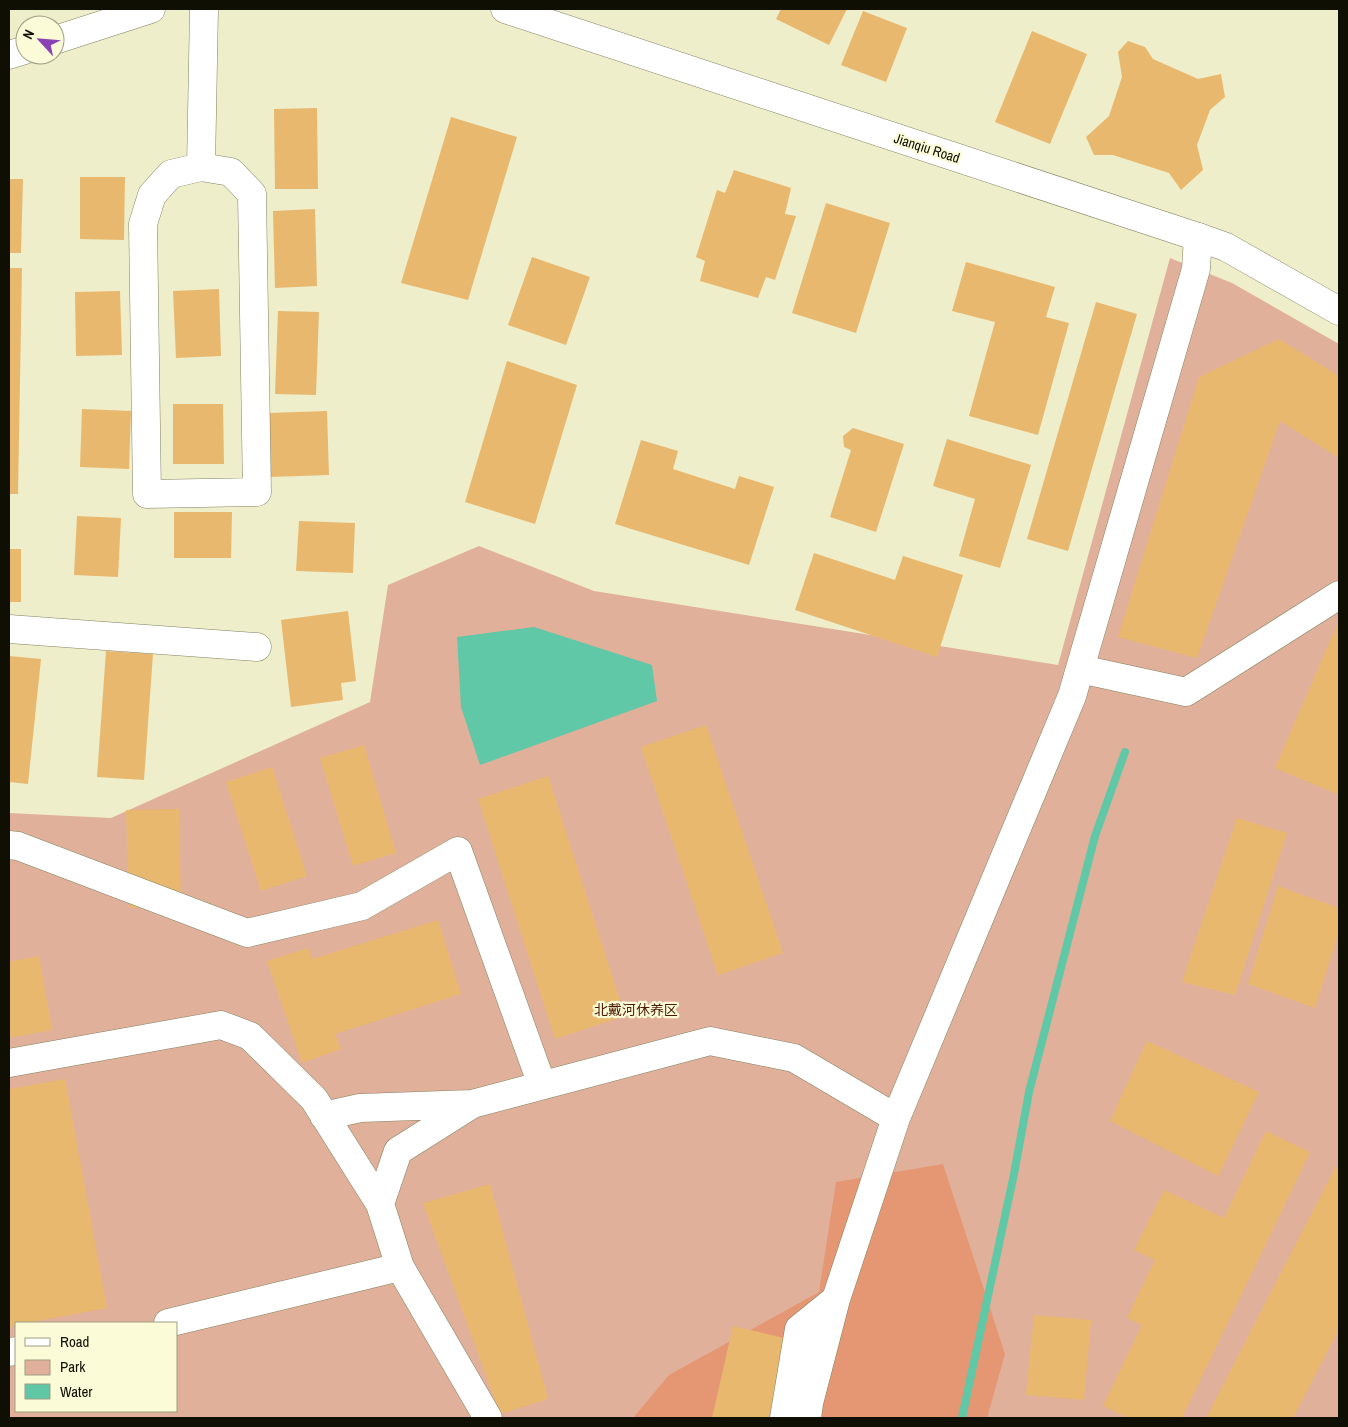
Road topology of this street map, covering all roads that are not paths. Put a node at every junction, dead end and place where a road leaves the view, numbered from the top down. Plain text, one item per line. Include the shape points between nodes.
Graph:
1 (151, 9) edge
2 (204, 9) edge
3 (505, 9) edge
4 (65, 37) edge
5 (201, 167) junction
6 (1198, 237) junction
7 (1339, 311) edge
8 (1339, 594) edge
9 (9, 629) edge
10 (257, 647) dead end
11 (1080, 669) junction
12 (9, 845) edge
13 (9, 1064) edge
14 (542, 1085) junction
15 (472, 1104) junction
16 (324, 1116) junction
17 (896, 1118) junction
18 (380, 1204) junction
19 (400, 1267) junction
20 (836, 1299) junction
21 (172, 1322) edge
22 (488, 1418) edge
23 (784, 1418) edge
24 (807, 1418) edge

1 - 4 street
2 - 5 street
3 - 6 street, Jianqiu Road
5 - 5 street via 171,174 152,195 143,224 147,494 257,492 252,194 231,172
6 - 7 street, Jianqiu Road via 1226,247
6 - 11 street via 1196,269
8 - 11 street via 1186,692
9 - 10 street
11 - 17 street via 1072,696
12 - 14 street via 247,933 362,906 458,851
13 - 16 street via 221,1025 250,1036 314,1099
14 - 15 street
14 - 17 street via 710,1041 794,1058
15 - 16 street via 360,1108
15 - 18 street via 398,1151
16 - 18 street
17 - 20 street
18 - 19 street
19 - 21 street
19 - 22 street
20 - 23 street via 799,1329
20 - 24 street

